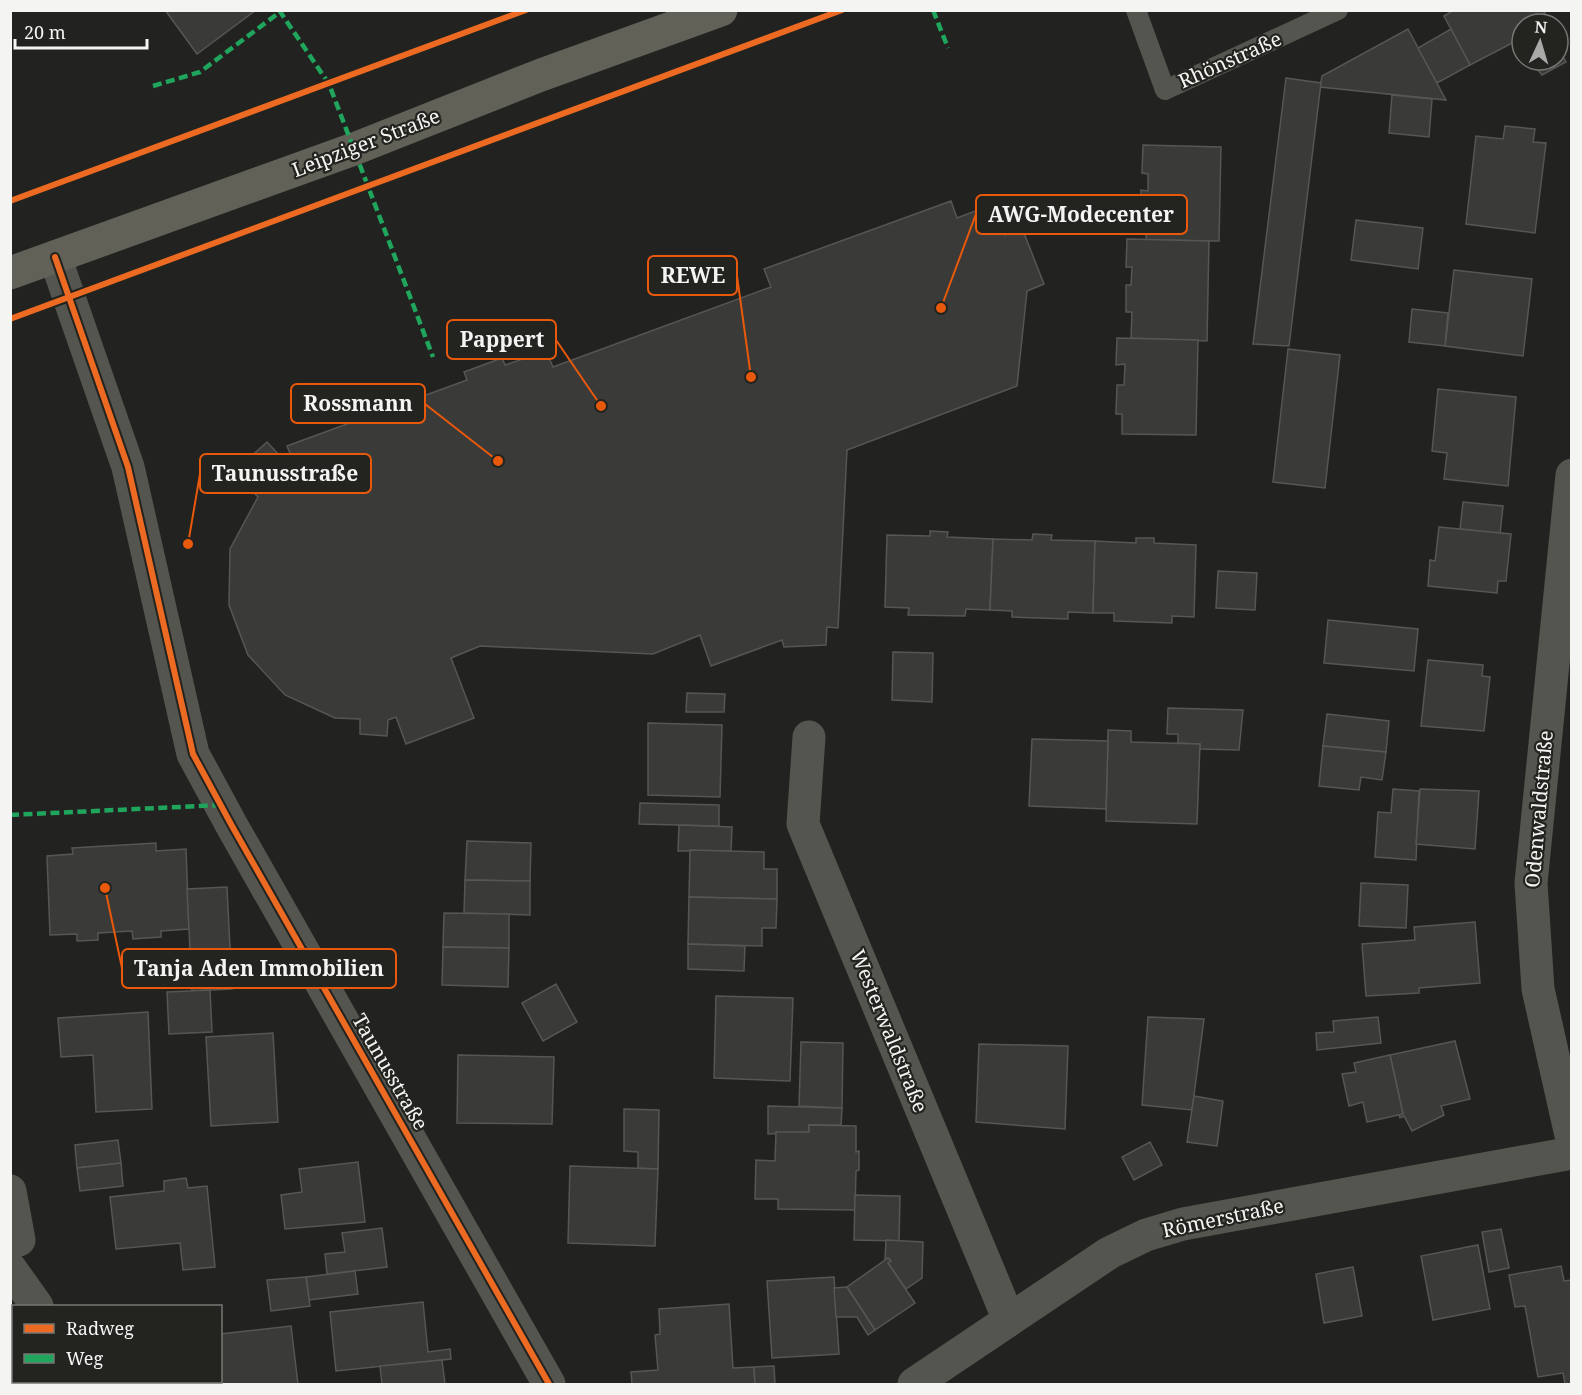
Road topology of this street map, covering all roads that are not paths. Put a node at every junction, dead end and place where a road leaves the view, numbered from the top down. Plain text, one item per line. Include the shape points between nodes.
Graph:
1 (721, 10) edge
2 (1136, 10) edge
3 (1338, 10) edge
4 (55, 256) junction
5 (10, 273) edge
6 (1572, 475) edge
7 (809, 736) dead end
8 (1572, 1140) edge
9 (1572, 1153) edge
10 (10, 1191) edge
11 (10, 1240) edge
12 (13, 1276) edge
13 (36, 1305) edge
14 (1008, 1320) junction
15 (549, 1384) edge
16 (914, 1384) edge

1 - 4 main road, Leipziger Straße via 354,149
2 - 3 lane, Rhönstraße via 1165,90
4 - 5 main road, Leipziger Straße
4 - 15 street, Taunusstraße via 128,467 194,754
6 - 8 street, Odenwaldstraße via 1531,884 1538,989
7 - 14 street, Westerwaldstraße via 803,824
9 - 14 street, Römerstraße via 1183,1224 1146,1235 1109,1253
10 - 11 street via 19,1240
12 - 13 street
14 - 16 street, Römerstraße

